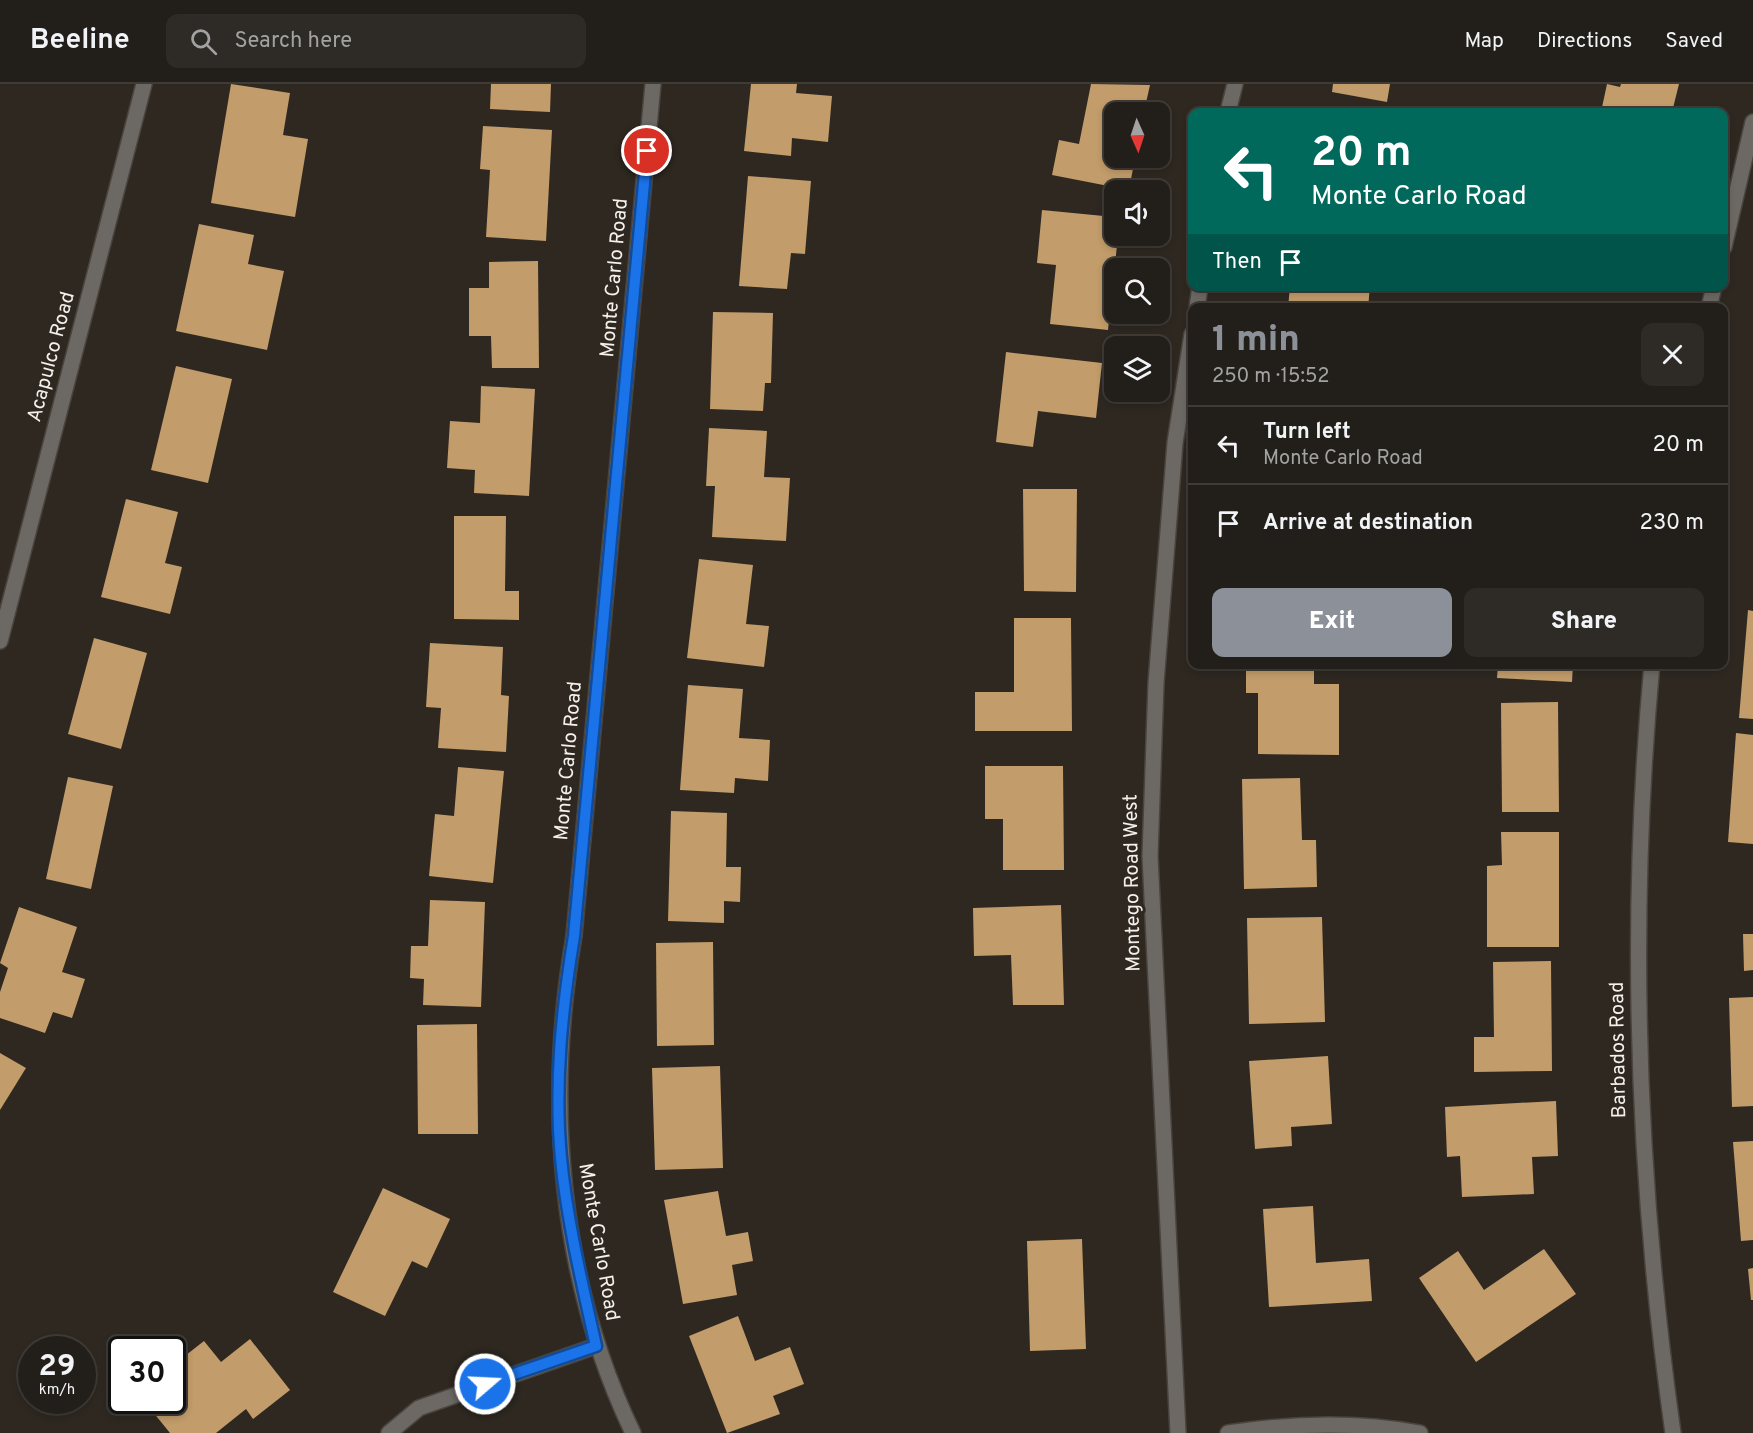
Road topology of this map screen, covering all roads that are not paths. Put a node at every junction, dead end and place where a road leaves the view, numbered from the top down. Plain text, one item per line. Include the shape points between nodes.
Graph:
1 (144, 84) edge
2 (653, 84) edge
3 (1235, 84) edge
4 (1229, 108) edge
5 (1753, 122) edge
6 (1728, 230) edge
7 (1188, 360) edge
8 (0, 641) edge
9 (1652, 669) edge
10 (596, 1346) junction
11 (389, 1433) edge
12 (633, 1433) edge
13 (1178, 1433) edge
14 (1228, 1433) edge
15 (1420, 1433) edge
16 (1673, 1433) edge

1 - 8 street, Acapulco Road
2 - 10 street, Monte Carlo Road via 575,924 564,992 558,1088 570,1225
3 - 4 street
5 - 6 street
7 - 13 street, Montego Road West via 1175,443 1156,683 1150,856
9 - 16 street, Barbados Road via 1638,930 1640,1087 1655,1286
10 - 11 street via 419,1408
10 - 12 street, Monte Carlo Road
14 - 15 street via 1310,1424 1380,1425

